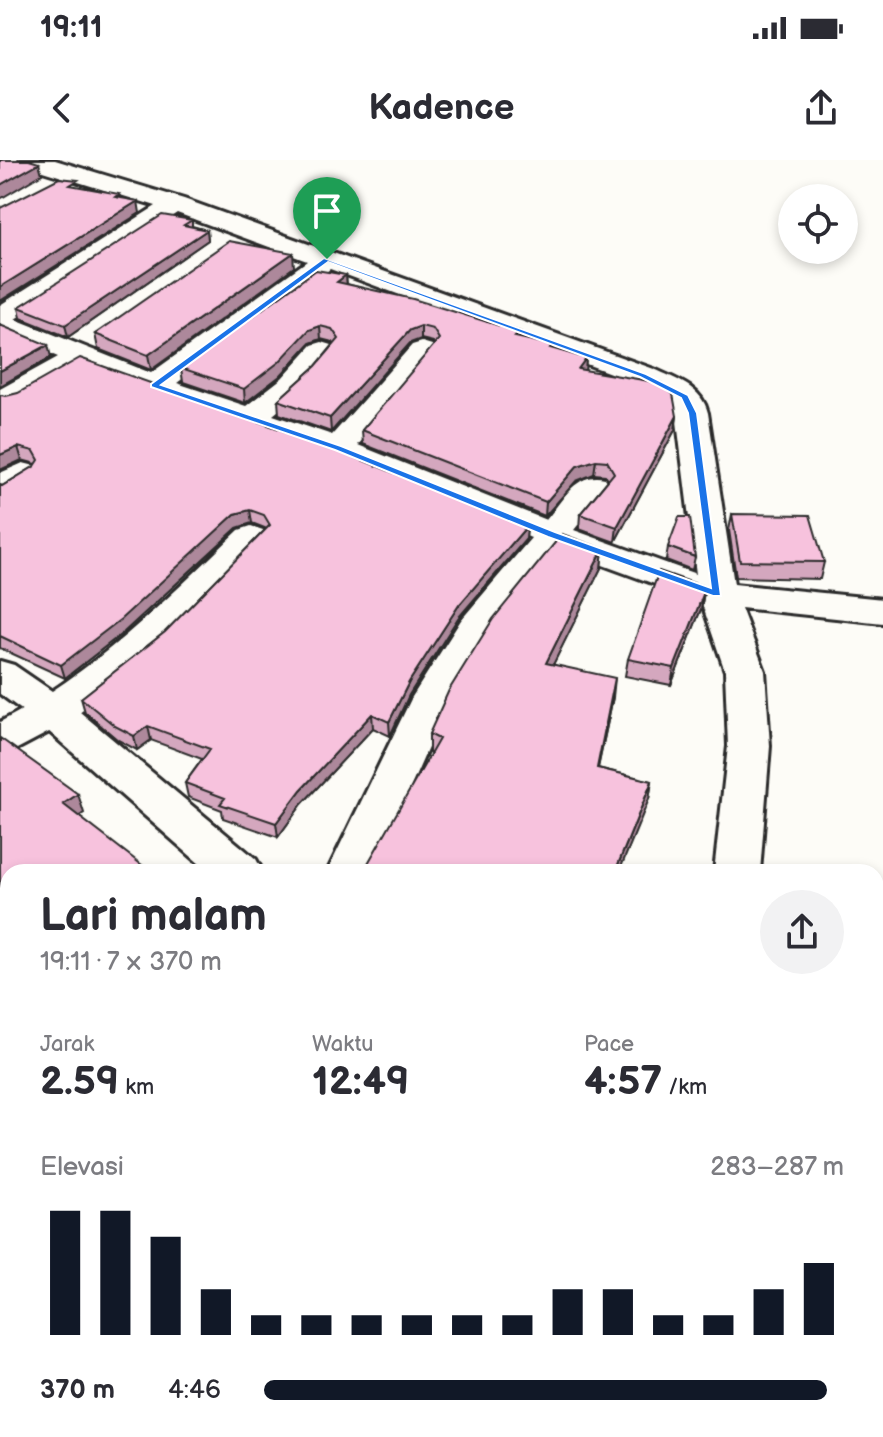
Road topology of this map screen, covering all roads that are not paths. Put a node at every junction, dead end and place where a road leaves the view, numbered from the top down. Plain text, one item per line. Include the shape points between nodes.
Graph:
1 (31, 160) edge
2 (175, 204) junction
3 (244, 231) junction
4 (219, 248) edge
5 (327, 259) junction
6 (0, 317) edge
7 (0, 323) edge
8 (82, 348) junction
9 (322, 351) dead end
10 (422, 351) dead end
11 (154, 385) junction
12 (9, 397) edge
13 (252, 417) junction
14 (338, 448) junction
15 (593, 485) dead end
16 (551, 534) junction
17 (251, 537) dead end
18 (717, 594) junction
19 (883, 611) edge
20 (0, 674) edge
21 (53, 712) junction
22 (0, 740) edge
23 (231, 864) edge
24 (354, 864) edge
25 (738, 864) edge

1 - 2 street via 58,178
2 - 3 street
2 - 6 street
3 - 4 street
3 - 5 street
5 - 11 street
5 - 18 street via 643,375 685,397 692,413
7 - 8 street
8 - 11 street
8 - 12 street
9 - 13 street via 293,384
10 - 14 street
11 - 13 street
13 - 14 street
14 - 16 street
15 - 16 street
16 - 18 street
16 - 24 street via 475,629 426,707
17 - 21 street via 152,635
18 - 19 street
18 - 25 street via 745,671 749,746
20 - 21 street
21 - 22 street
21 - 23 street

